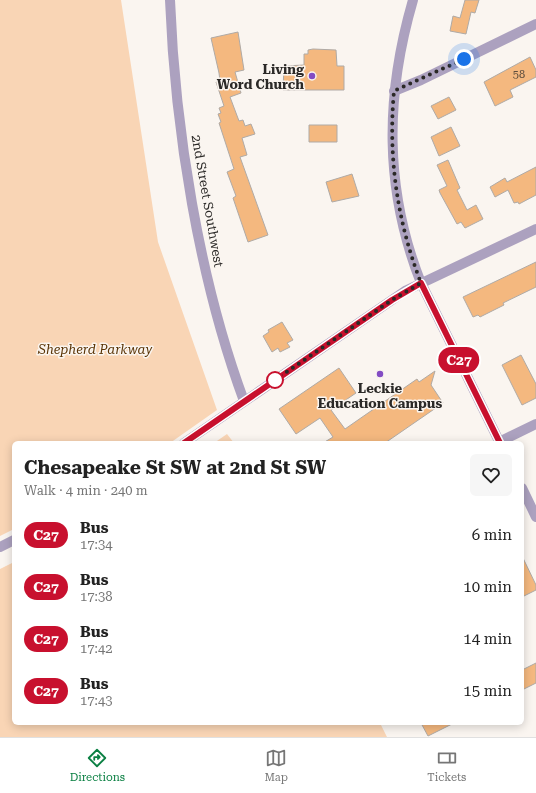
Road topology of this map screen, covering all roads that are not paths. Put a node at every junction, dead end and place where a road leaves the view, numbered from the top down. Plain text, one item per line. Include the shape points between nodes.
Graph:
1 (170, 0) edge
2 (413, 0) edge
3 (536, 24) edge
4 (394, 91) junction
5 (536, 229) edge
6 (421, 283) junction
7 (244, 401) junction
8 (536, 424) edge
9 (187, 441) edge
10 (500, 441) edge
11 (502, 441) edge
12 (524, 492) edge
13 (536, 517) edge
14 (12, 541) edge
15 (0, 547) edge

1 - 7 street, 2nd Street Southwest via 177,92 189,180 212,294
2 - 4 street
3 - 4 street
4 - 6 street via 392,140 395,185
5 - 6 street
6 - 7 street
6 - 10 street
7 - 9 street
8 - 11 street
12 - 13 street
14 - 15 street

